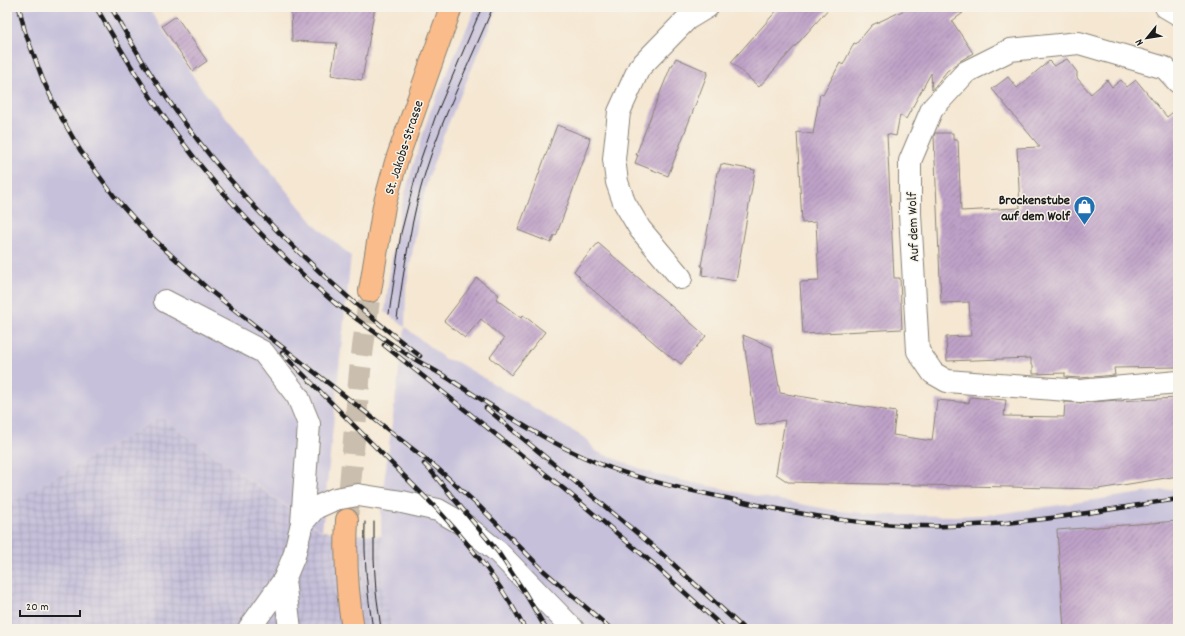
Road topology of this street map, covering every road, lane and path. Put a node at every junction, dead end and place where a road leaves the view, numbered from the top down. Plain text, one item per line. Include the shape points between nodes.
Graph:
1 (451, 7) edge
2 (707, 7) edge
3 (1178, 82) edge
4 (682, 278) dead end
5 (370, 292) tunnel mouth
6 (165, 301) dead end
7 (1178, 382) edge
8 (347, 520) tunnel mouth
9 (302, 523) junction
10 (284, 580) junction
11 (249, 629) edge
12 (290, 629) edge
13 (353, 629) edge
14 (573, 629) edge

1 - 5 main road, St. Jakobs-Strasse via 396,162 384,206
2 - 4 street via 688,20 639,68 619,112 614,159 617,182 624,202 640,229
3 - 7 street, Auf dem Wolf via 1165,68 1079,43 1010,50 966,72 932,109 910,161 918,351 932,373 948,381 1080,391
6 - 9 street via 263,352 298,397 309,424
8 - 13 main road via 347,574
9 - 10 street via 294,556
9 - 14 street via 315,508 335,499 358,495 438,510 466,526 498,552
10 - 11 street
10 - 12 street

